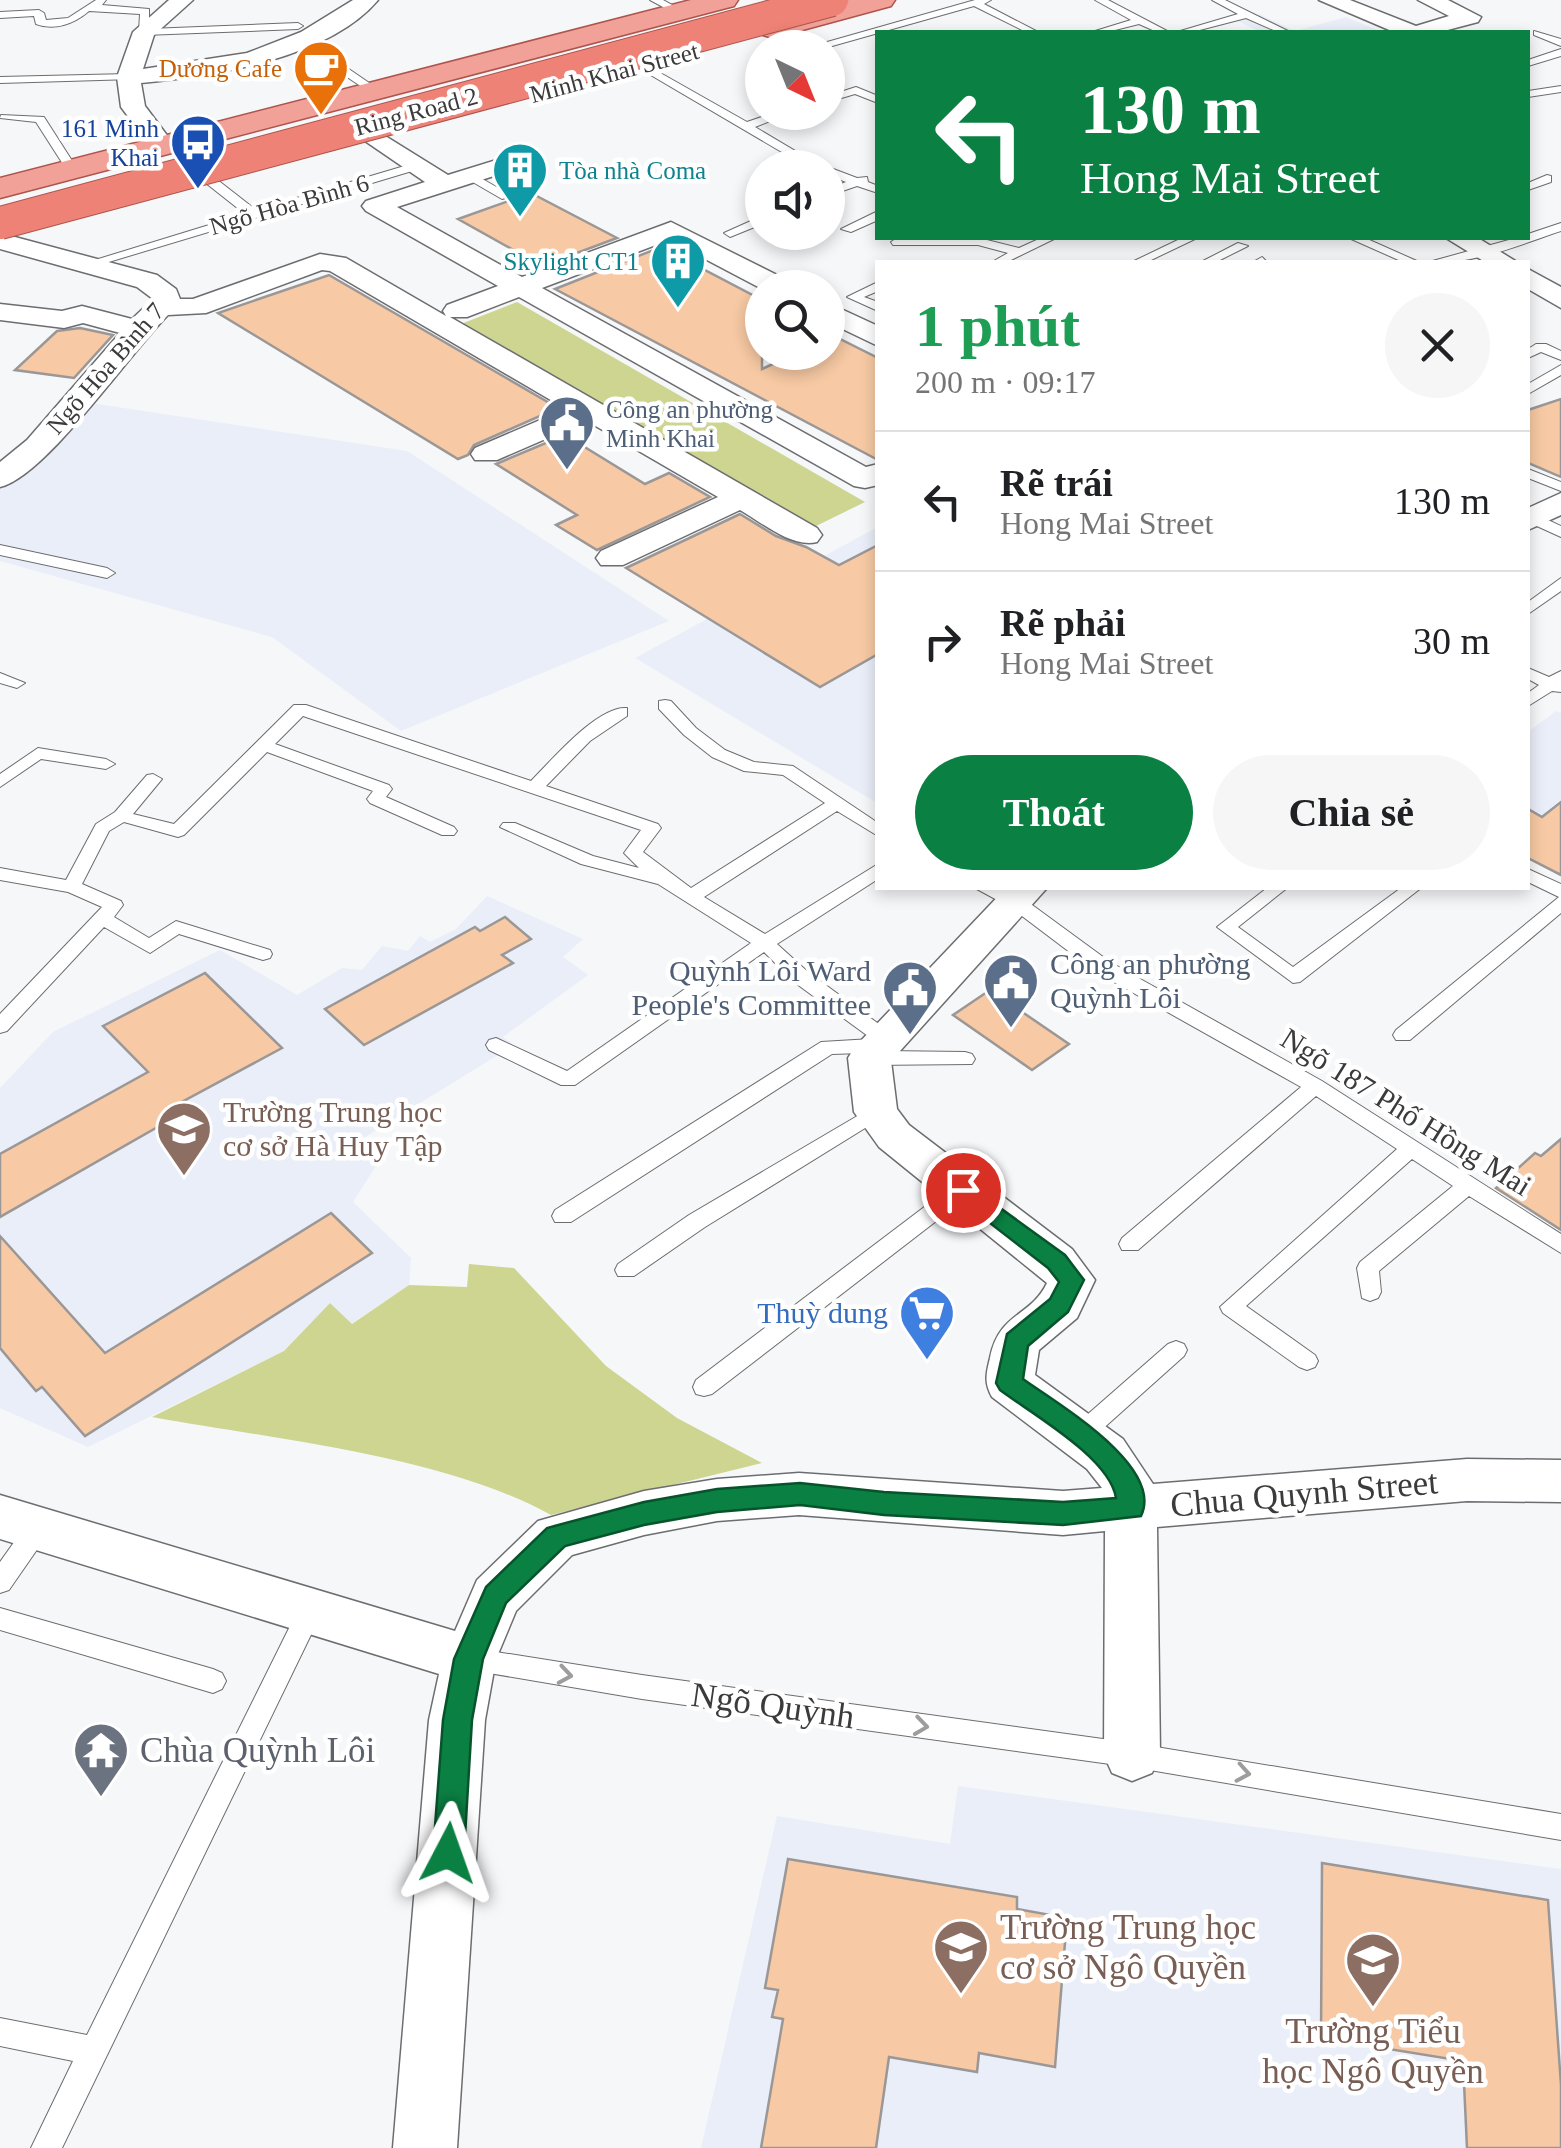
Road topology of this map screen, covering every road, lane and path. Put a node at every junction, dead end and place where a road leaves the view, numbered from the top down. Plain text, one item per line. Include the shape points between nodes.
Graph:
1 (182, 0) edge
2 (367, 0) edge
3 (724, 0) edge
4 (780, 0) edge
5 (1100, 0) edge
6 (1217, 0) edge
7 (1330, 0) edge
8 (1429, 0) edge
9 (981, 1) edge
10 (97, 4) edge
11 (668, 6) edge
12 (7, 11) edge
13 (1248, 14) junction
14 (865, 15) edge
15 (1141, 20) junction
16 (298, 26) dead end
17 (840, 30) edge
18 (1030, 30) edge
19 (1104, 30) edge
20 (1160, 30) edge
21 (1189, 30) edge
22 (1281, 30) edge
23 (1411, 30) edge
24 (1423, 30) edge
25 (144, 32) junction
26 (1538, 34) dead end
27 (1561, 43) edge
28 (556, 44) junction
29 (1561, 52) edge
30 (310, 59) dead end
31 (1530, 62) edge
32 (626, 68) junction
33 (129, 77) junction
34 (0, 80) edge
35 (415, 81) junction
36 (1561, 89) edge
37 (375, 91) junction
38 (845, 94) edge
39 (1530, 94) edge
40 (875, 99) edge
41 (466, 112) junction
42 (4, 117) dead end
43 (744, 128) joint
44 (374, 136) junction
45 (163, 146) junction
46 (785, 150) edge
47 (516, 161) dead end
48 (418, 166) junction
49 (72, 170) junction
50 (875, 177) edge
51 (845, 178) edge
52 (456, 179) junction
53 (1548, 179) dead end
54 (211, 181) junction
55 (856, 182) junction
56 (1530, 186) edge
57 (845, 187) edge
58 (0, 188) edge
59 (875, 189) edge
60 (506, 196) dead end
61 (0, 207) edge
62 (254, 215) junction
63 (875, 217) edge
64 (0, 223) edge
65 (745, 227) edge
66 (1561, 227) edge
67 (846, 229) dead end
68 (730, 233) dead end
69 (0, 238) edge
70 (994, 240) edge
71 (1046, 240) edge
72 (1188, 240) edge
73 (1361, 240) edge
74 (1462, 240) edge
75 (897, 242) dead end
76 (1242, 246) dead end
77 (1020, 252) junction
78 (1495, 257) edge
79 (1002, 260) edge
80 (1035, 260) edge
81 (1142, 260) edge
82 (1211, 260) edge
83 (1408, 260) edge
84 (1459, 260) edge
85 (88, 264) junction
86 (747, 270) edge
87 (875, 287) edge
88 (518, 288) junction
89 (875, 306) edge
90 (162, 307) junction
91 (457, 311) dead end
92 (0, 312) edge
93 (845, 321) edge
94 (138, 328) junction
95 (875, 336) edge
96 (1530, 353) edge
97 (1561, 356) edge
98 (1561, 369) edge
99 (1530, 389) edge
100 (588, 410) junction
101 (486, 454) dead end
102 (875, 474) edge
103 (1530, 474) edge
104 (0, 478) edge
105 (1561, 487) edge
106 (739, 499) junction
107 (1561, 502) edge
108 (1530, 520) edge
109 (1561, 532) edge
110 (806, 535) dead end
111 (0, 550) edge
112 (612, 558) dead end
113 (108, 574) dead end
114 (1561, 583) edge
115 (1530, 607) edge
116 (1530, 673) edge
117 (1558, 683) edge
118 (1530, 700) edge
119 (664, 705) dead end
120 (621, 712) dead end
121 (263, 745) junction
122 (106, 764) dead end
123 (154, 778) dead end
124 (0, 782) edge
125 (534, 788) junction
126 (836, 804) junction
127 (121, 816) junction
128 (509, 827) dead end
129 (875, 829) edge
130 (448, 830) dead end
131 (875, 872) edge
132 (0, 874) edge
133 (1530, 876) edge
134 (664, 880) junction
135 (72, 887) junction
136 (1275, 890) edge
137 (1409, 890) edge
138 (1561, 892) edge
139 (1010, 893) edge
140 (692, 896) junction
141 (1561, 903) edge
142 (108, 912) junction
143 (764, 942) junction
144 (263, 954) dead end
145 (0, 1026) edge
146 (1403, 1035) dead end
147 (496, 1045) dead end
148 (877, 1047) junction
149 (965, 1058) dead end
150 (1315, 1086) junction
151 (876, 1112) junction
152 (1411, 1148) junction
153 (1468, 1185) junction
154 (963, 1190) junction
155 (563, 1216) dead end
156 (1130, 1244) dead end
157 (1561, 1245) edge
158 (626, 1270) dead end
159 (1370, 1292) dead end
160 (1176, 1350) dead end
161 (1307, 1361) dead end
162 (704, 1387) dead end
163 (1080, 1435) junction
164 (1561, 1481) edge
165 (1131, 1508) junction
166 (18, 1524) edge
167 (0, 1582) edge
168 (310, 1612) junction
169 (0, 1618) edge
170 (469, 1659) junction
171 (212, 1681) dead end
172 (1132, 1754) junction
173 (1561, 1826) edge
174 (0, 2032) edge
175 (94, 2051) junction
176 (46, 2148) edge
177 (425, 2148) edge

1 - 25 street
2 - 33 street via 331,27 267,56
3 - 11 main road, Minh Khai Street
4 - 61 highway, Ring Road 2
5 - 15 lane
6 - 13 lane
7 - 23 street
8 - 24 street via 1470,17
9 - 14 lane
9 - 18 lane
10 - 12 lane via 70,21 40,24 39,13
10 - 25 lane via 144,11
11 - 28 main road, Minh Khai Street
13 - 21 lane
13 - 22 lane
14 - 17 lane
14 - 32 main road, Minh Khai Street
14 - 64 highway, Ring Road 2, bridge
15 - 19 lane
15 - 20 lane
16 - 25 lane
25 - 33 street
26 - 27 lane
28 - 32 main road via 550,53 556,65 583,73
28 - 35 main road, Minh Khai Street
29 - 31 lane
30 - 37 lane via 339,67
32 - 41 main road, Minh Khai Street
32 - 43 lane
33 - 34 lane
33 - 45 street via 133,107
35 - 37 main road, Minh Khai Street
35 - 41 main road via 476,90 480,100
36 - 39 lane
37 - 45 main road, Minh Khai Street
38 - 40 lane via 856,90
41 - 44 main road, Minh Khai Street
42 - 49 lane via 40,118
43 - 46 lane
44 - 48 street, Ngõ Hòa Bình 6
44 - 54 main road, Minh Khai Street
45 - 49 main road, Minh Khai Street
47 - 52 street
48 - 52 street, Ngõ Hòa Bình 6
48 - 62 lane, Ngõ Hòa Bình 6
49 - 58 main road, Minh Khai Street
50 - 55 lane
51 - 55 lane
52 - 60 lane
52 - 88 street via 375,206
53 - 56 lane
54 - 62 lane
54 - 69 main road, Minh Khai Street
55 - 57 lane
55 - 59 lane
62 - 85 lane, Ngõ Hòa Bình 6
63 - 67 lane
65 - 68 lane
66 - 78 lane
69 - 85 street, Ngõ Hòa Bình 7
70 - 77 lane
71 - 77 lane
72 - 81 lane
73 - 83 lane
74 - 78 street
75 - 77 lane via 978,242
76 - 82 lane
77 - 79 lane
77 - 80 lane
78 - 84 lane
85 - 90 street, Ngõ Hòa Bình 7 via 146,281 166,295
86 - 88 street via 671,230
87 - 89 lane via 853,297
88 - 91 street
88 - 102 street via 864,479
90 - 94 street, Ngõ Hòa Bình 7
90 - 100 street via 196,307 307,266 336,264
92 - 94 street via 64,320 82,314
93 - 95 street
94 - 104 street, Ngõ Hòa Bình 7 via 38,446
96 - 97 lane via 1541,347
98 - 99 lane
100 - 101 street
100 - 106 street
103 - 105 lane
106 - 110 street
106 - 112 street
107 - 108 street
108 - 109 lane
111 - 113 lane
114 - 115 lane
116 - 117 lane
117 - 118 lane
119 - 126 lane via 696,741 761,773 788,770
120 - 125 lane via 584,737
121 - 125 lane via 300,709
121 - 127 lane via 178,830
121 - 130 lane via 384,789 376,799
122 - 124 lane via 38,754
123 - 127 lane
125 - 134 lane via 652,828 632,853
126 - 129 lane
126 - 140 lane
127 - 135 lane via 102,828
128 - 134 lane via 587,860
131 - 143 lane
132 - 135 lane
133 - 138 lane
134 - 140 lane
135 - 142 lane
136 - 137 lane via 1226,927 1294,978
139 - 148 street
139 - 150 lane, Ngõ 187 Phố Hồng Mai via 1102,967
140 - 143 lane
141 - 146 lane
142 - 144 lane via 150,947 176,927
142 - 145 lane
143 - 147 lane via 568,1080
143 - 148 lane
148 - 149 lane
148 - 151 street
148 - 155 lane via 828,1047
150 - 152 lane, Ngõ 187 Phố Hồng Mai
150 - 156 lane
151 - 154 street via 894,1136
151 - 158 lane
152 - 153 lane, Ngõ 187 Phố Hồng Mai
152 - 161 lane via 1231,1308
153 - 157 lane, Ngõ 187 Phố Hồng Mai
153 - 159 lane via 1368,1268
154 - 162 lane
154 - 163 street via 1072,1280 1060,1305 1016,1341 1009,1383
160 - 163 lane
163 - 165 street via 1106,1454 1128,1484
164 - 165 street, Chua Quynh Street via 1467,1480
165 - 170 street, Chua Quynh Street via 1063,1513 800,1494 644,1514 556,1537 496,1596
165 - 172 street
166 - 167 lane
166 - 168 street, Ngõ Quỳnh
168 - 170 street, Ngõ Quỳnh
168 - 175 lane
169 - 171 lane
170 -> 172 lane, Ngõ Quỳnh
170 - 177 street, Chua Quynh Street via 458,1720
172 -> 173 lane, Ngõ Quỳnh
174 - 175 lane
175 - 176 lane

